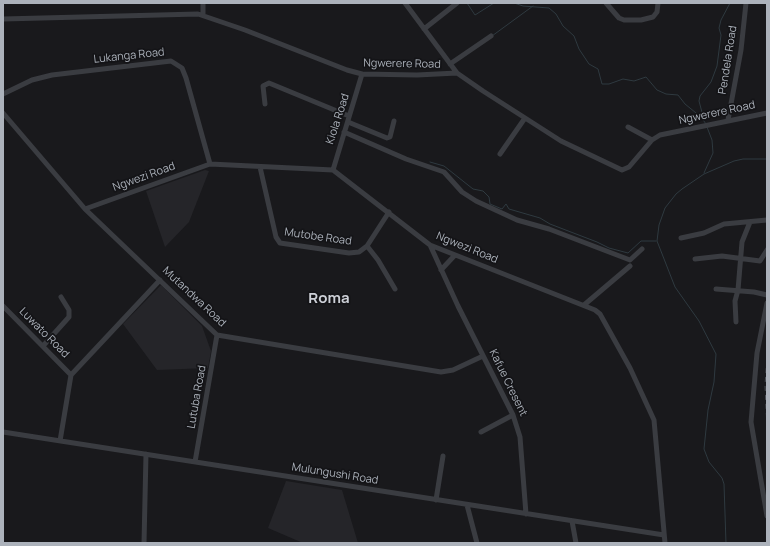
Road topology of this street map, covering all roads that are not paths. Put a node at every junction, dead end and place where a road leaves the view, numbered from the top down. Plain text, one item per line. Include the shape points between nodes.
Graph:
1 (203, 3) edge
2 (405, 3) edge
3 (457, 3) edge
4 (606, 3) edge
5 (658, 3) edge
6 (746, 3) edge
7 (203, 15) junction
8 (3, 19) edge
9 (424, 29) junction
10 (491, 36) dead end
11 (450, 64) junction
12 (457, 72) junction
13 (362, 74) junction
14 (3, 94) edge
15 (265, 104) dead end
16 (3, 113) edge
17 (767, 113) edge
18 (349, 116) junction
19 (525, 118) junction
20 (728, 120) junction
21 (394, 121) dead end
22 (348, 122) junction
23 (628, 127) dead end
24 (344, 132) junction
25 (652, 140) junction
26 (500, 154) dead end
27 (210, 164) junction
28 (260, 167) junction
29 (333, 170) junction
30 (85, 209) junction
31 (389, 212) junction
32 (767, 220) edge
33 (750, 222) junction
34 (681, 238) dead end
35 (430, 245) junction
36 (367, 246) junction
37 (642, 249) dead end
38 (767, 250) edge
39 (455, 254) junction
40 (741, 258) junction
41 (695, 259) dead end
42 (630, 266) dead end
43 (441, 270) junction
44 (160, 280) junction
45 (395, 289) dead end
46 (716, 289) dead end
47 (738, 290) junction
48 (767, 295) edge
49 (61, 298) dead end
50 (767, 303) edge
51 (584, 305) junction
52 (3, 306) edge
53 (736, 322) dead end
54 (217, 335) junction
55 (43, 346) junction
56 (483, 356) junction
57 (71, 375) junction
58 (513, 414) junction
59 (3, 432) edge
60 (482, 432) dead end
61 (60, 441) junction
62 (146, 454) junction
63 (443, 456) dead end
64 (196, 462) junction
65 (436, 500) junction
66 (466, 505) junction
67 (526, 514) junction
68 (767, 516) edge
69 (572, 521) junction
70 (664, 536) junction
71 (144, 543) edge
72 (477, 543) edge
73 (576, 543) edge
74 (665, 543) edge

1 - 7 street
2 - 9 street
3 - 9 street
4 - 5 street via 619,18 641,20 655,15
6 - 20 street, Pendela Road via 741,50
7 - 8 street, Ngwerere Road
7 - 13 street, Ngwerere Road
9 - 11 street
10 - 11 street
11 - 12 street
12 - 13 street, Ngwerere Road via 417,75
12 - 19 street, Ngwerere Road
13 - 18 street, Kiola Road
14 - 27 street, Lukanga Road via 32,80 52,75 171,61 182,68 186,78
15 - 18 street via 263,86 269,83
16 - 30 street, Mutandwa Road
17 - 20 street, Ngwerere Road
18 - 22 street, Kiola Road
19 - 25 street, Ngwerere Road via 561,141 622,170 632,164
19 - 26 street
20 - 25 street, Ngwerere Road via 666,133
21 - 22 street via 390,137 387,138
22 - 24 street, Kiola Road
23 - 25 street
24 - 29 street, Kiola Road
24 - 37 street via 406,159 444,172 462,192 517,220 549,229 630,260
27 - 28 street, Ngwezi Road
27 - 30 street, Ngwezi Road
28 - 29 street, Ngwezi Road
28 - 36 street, Mutobe Road via 278,241 295,246 353,253
29 - 31 street, Ngwezi Road
30 - 44 street, Mutandwa Road
31 - 35 street, Ngwezi Road
31 - 36 street, Mutobe Road
32 - 33 street
33 - 34 street via 724,224 704,233
33 - 40 street via 742,242
35 - 39 street, Ngwezi Road
35 - 43 street, Kafue Cresent
36 - 45 street
38 - 40 street via 761,261
39 - 43 street
39 - 51 street, Ngwezi Road
40 - 41 street via 714,256
40 - 47 street
42 - 51 street
43 - 56 street, Kafue Cresent
44 - 54 street, Mutandwa Road
44 - 57 street
46 - 47 street
47 - 48 street
47 - 53 street via 734,302
49 - 55 street via 69,310 69,317
50 - 68 street via 757,353 751,422
51 - 70 street, Ngwezi Road via 600,314 652,413
52 - 55 street, Luwato Road
54 - 56 street, Mutandwa Road via 441,372 453,370
54 - 64 street, Lutuba Road
55 - 57 street, Luwato Road
56 - 58 street, Kafue Cresent
57 - 61 street
58 - 60 street
58 - 67 street, Kafue Cresent via 520,437
59 - 61 street, Mulungushi Road
61 - 62 street, Mulungushi Road
62 - 64 street, Mulungushi Road
62 - 71 street
63 - 65 street
64 - 65 street, Mulungushi Road
65 - 66 street, Mulungushi Road
66 - 67 street, Mulungushi Road
66 - 72 street
67 - 69 street, Mulungushi Road
69 - 70 street, Mulungushi Road
69 - 73 street
70 - 74 street, Ngwezi Road

